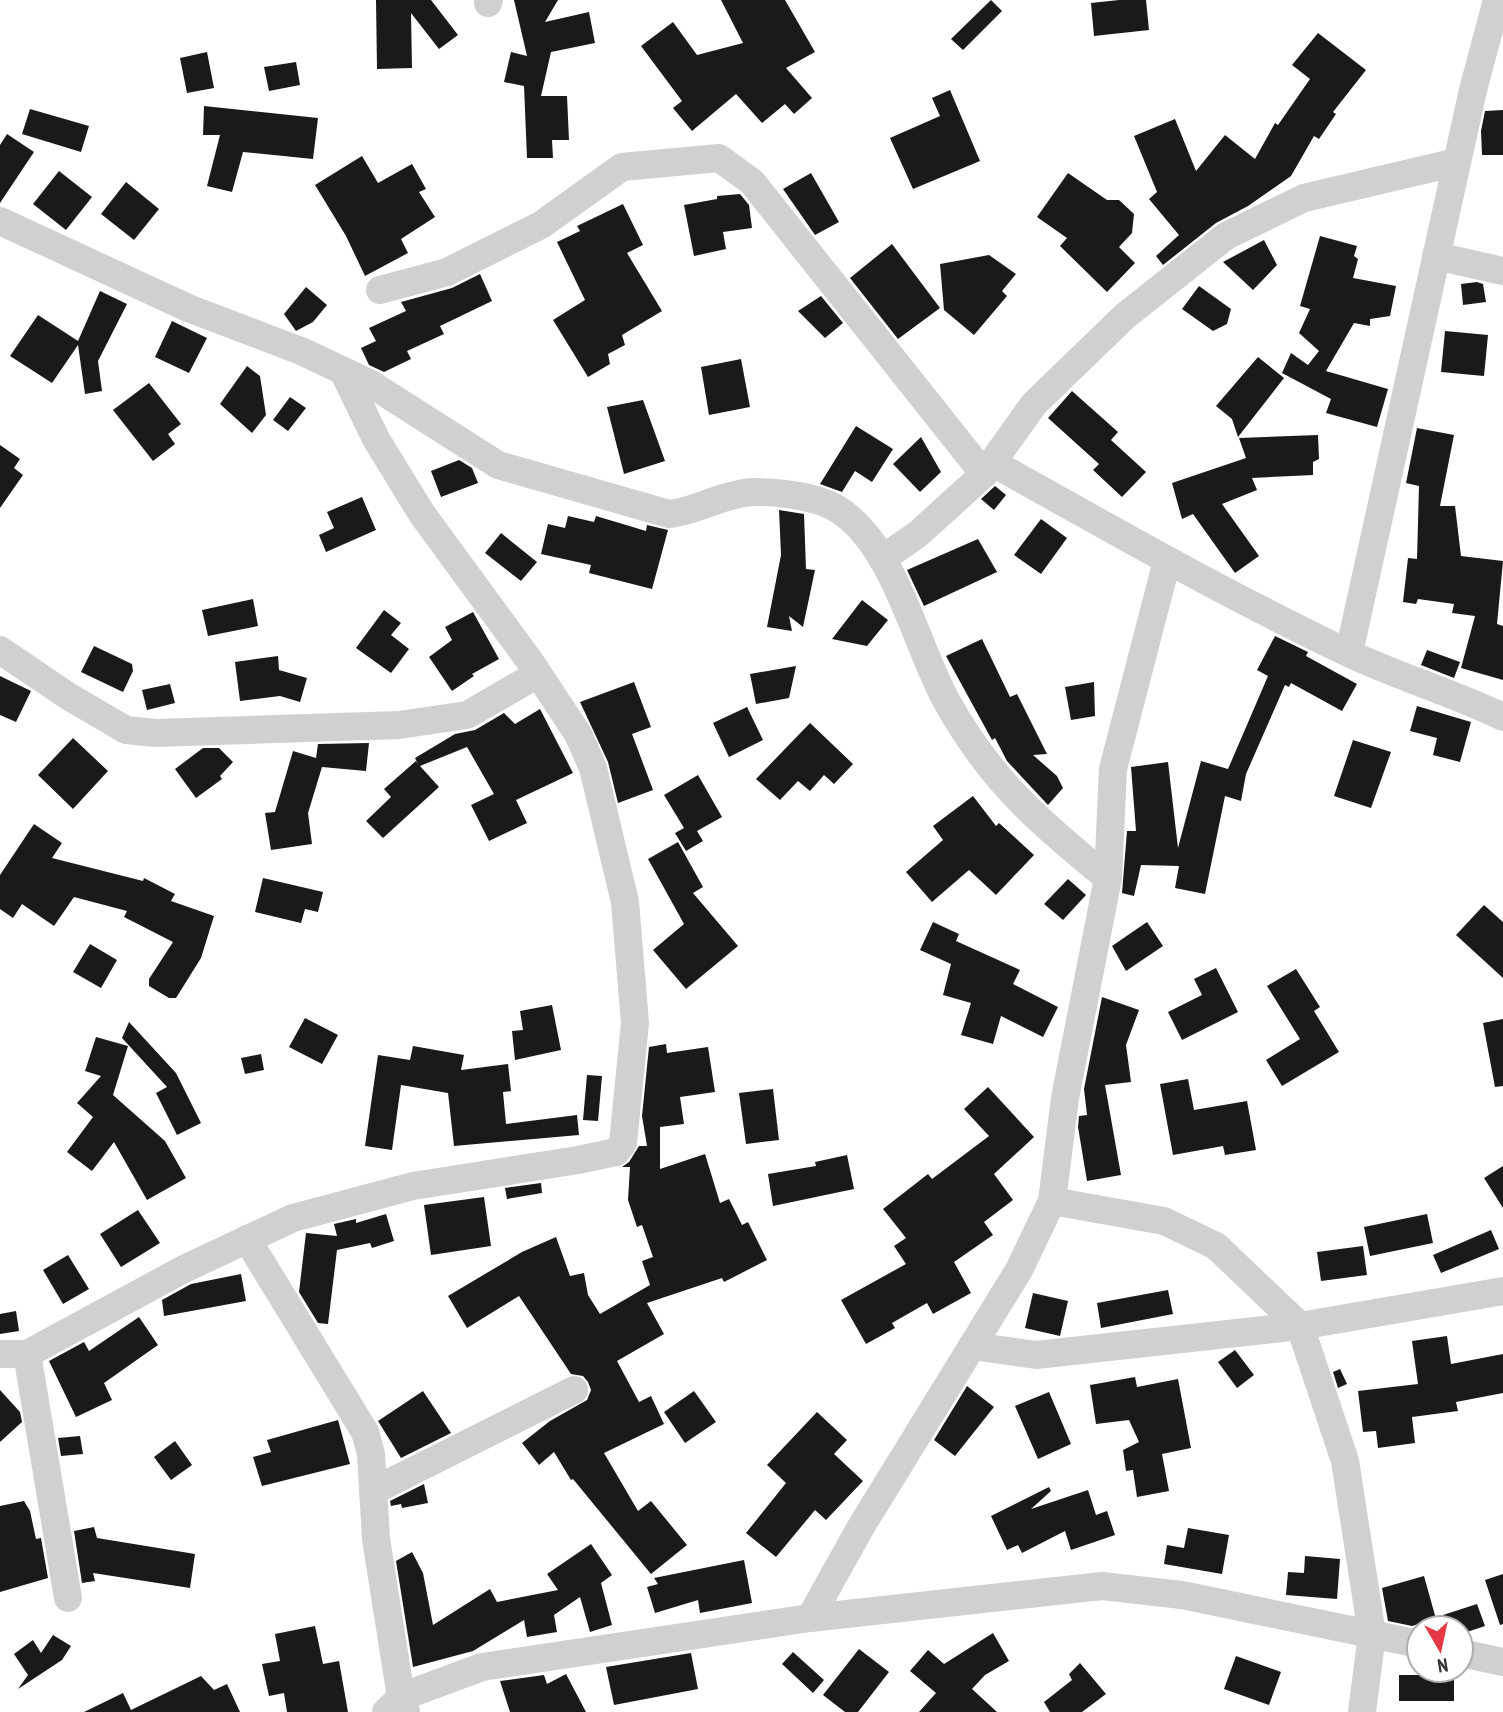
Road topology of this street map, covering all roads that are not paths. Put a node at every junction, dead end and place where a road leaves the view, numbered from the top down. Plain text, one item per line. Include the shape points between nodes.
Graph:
1 (1497, 0) edge
2 (1457, 162) junction
3 (0, 221) edge
4 (1436, 256) junction
5 (1503, 271) edge
6 (380, 290) dead end
7 (343, 371) junction
8 (988, 468) junction
9 (882, 559) junction
10 (1167, 561) junction
11 (0, 650) edge
12 (1349, 653) junction
13 (538, 674) junction
14 (1503, 718) edge
15 (1108, 878) junction
16 (1052, 1201) junction
17 (247, 1239) junction
18 (1503, 1291) edge
19 (1300, 1326) junction
20 (972, 1346) junction
21 (14, 1354) edge
22 (574, 1390) dead end
23 (373, 1491) junction
24 (68, 1598) dead end
25 (810, 1618) junction
26 (1372, 1634) junction
27 (1405, 1641) edge
28 (1475, 1656) edge
29 (1503, 1662) edge
30 (398, 1707) edge
31 (1362, 1712) edge

1 - 2 street
2 - 4 street
2 - 8 street via 1304,198 1226,236 1125,316 1034,404
3 - 7 street via 188,308
4 - 5 street
4 - 12 street
6 - 8 street via 447,272 541,225 622,167 719,158 752,182
7 - 9 street via 498,465 669,514 692,512 736,494 782,493 833,506 859,525
7 - 13 street via 376,439 422,514
8 - 9 street via 918,534
8 - 10 street
9 - 15 street via 947,702 986,762 1039,822
10 - 12 street
10 - 15 street via 1113,769
11 - 13 street via 126,730 156,733 399,725 467,715
12 - 14 street
13 - 17 street via 578,734 593,768 625,902 635,1023 623,1143 616,1152 578,1160 413,1186 292,1218
15 - 16 street via 1065,1098
16 - 19 street via 1164,1221 1216,1245
16 - 20 street via 1019,1270
17 - 21 street
17 - 23 street via 365,1432
18 - 19 street
19 - 20 street via 1036,1355
19 - 26 street via 1345,1461
20 - 25 street
21 - 24 street
22 - 23 street
23 - 30 street
25 - 26 street via 1102,1586 1182,1595
25 - 30 street via 482,1667
26 - 27 street
26 - 31 street
28 - 29 street

